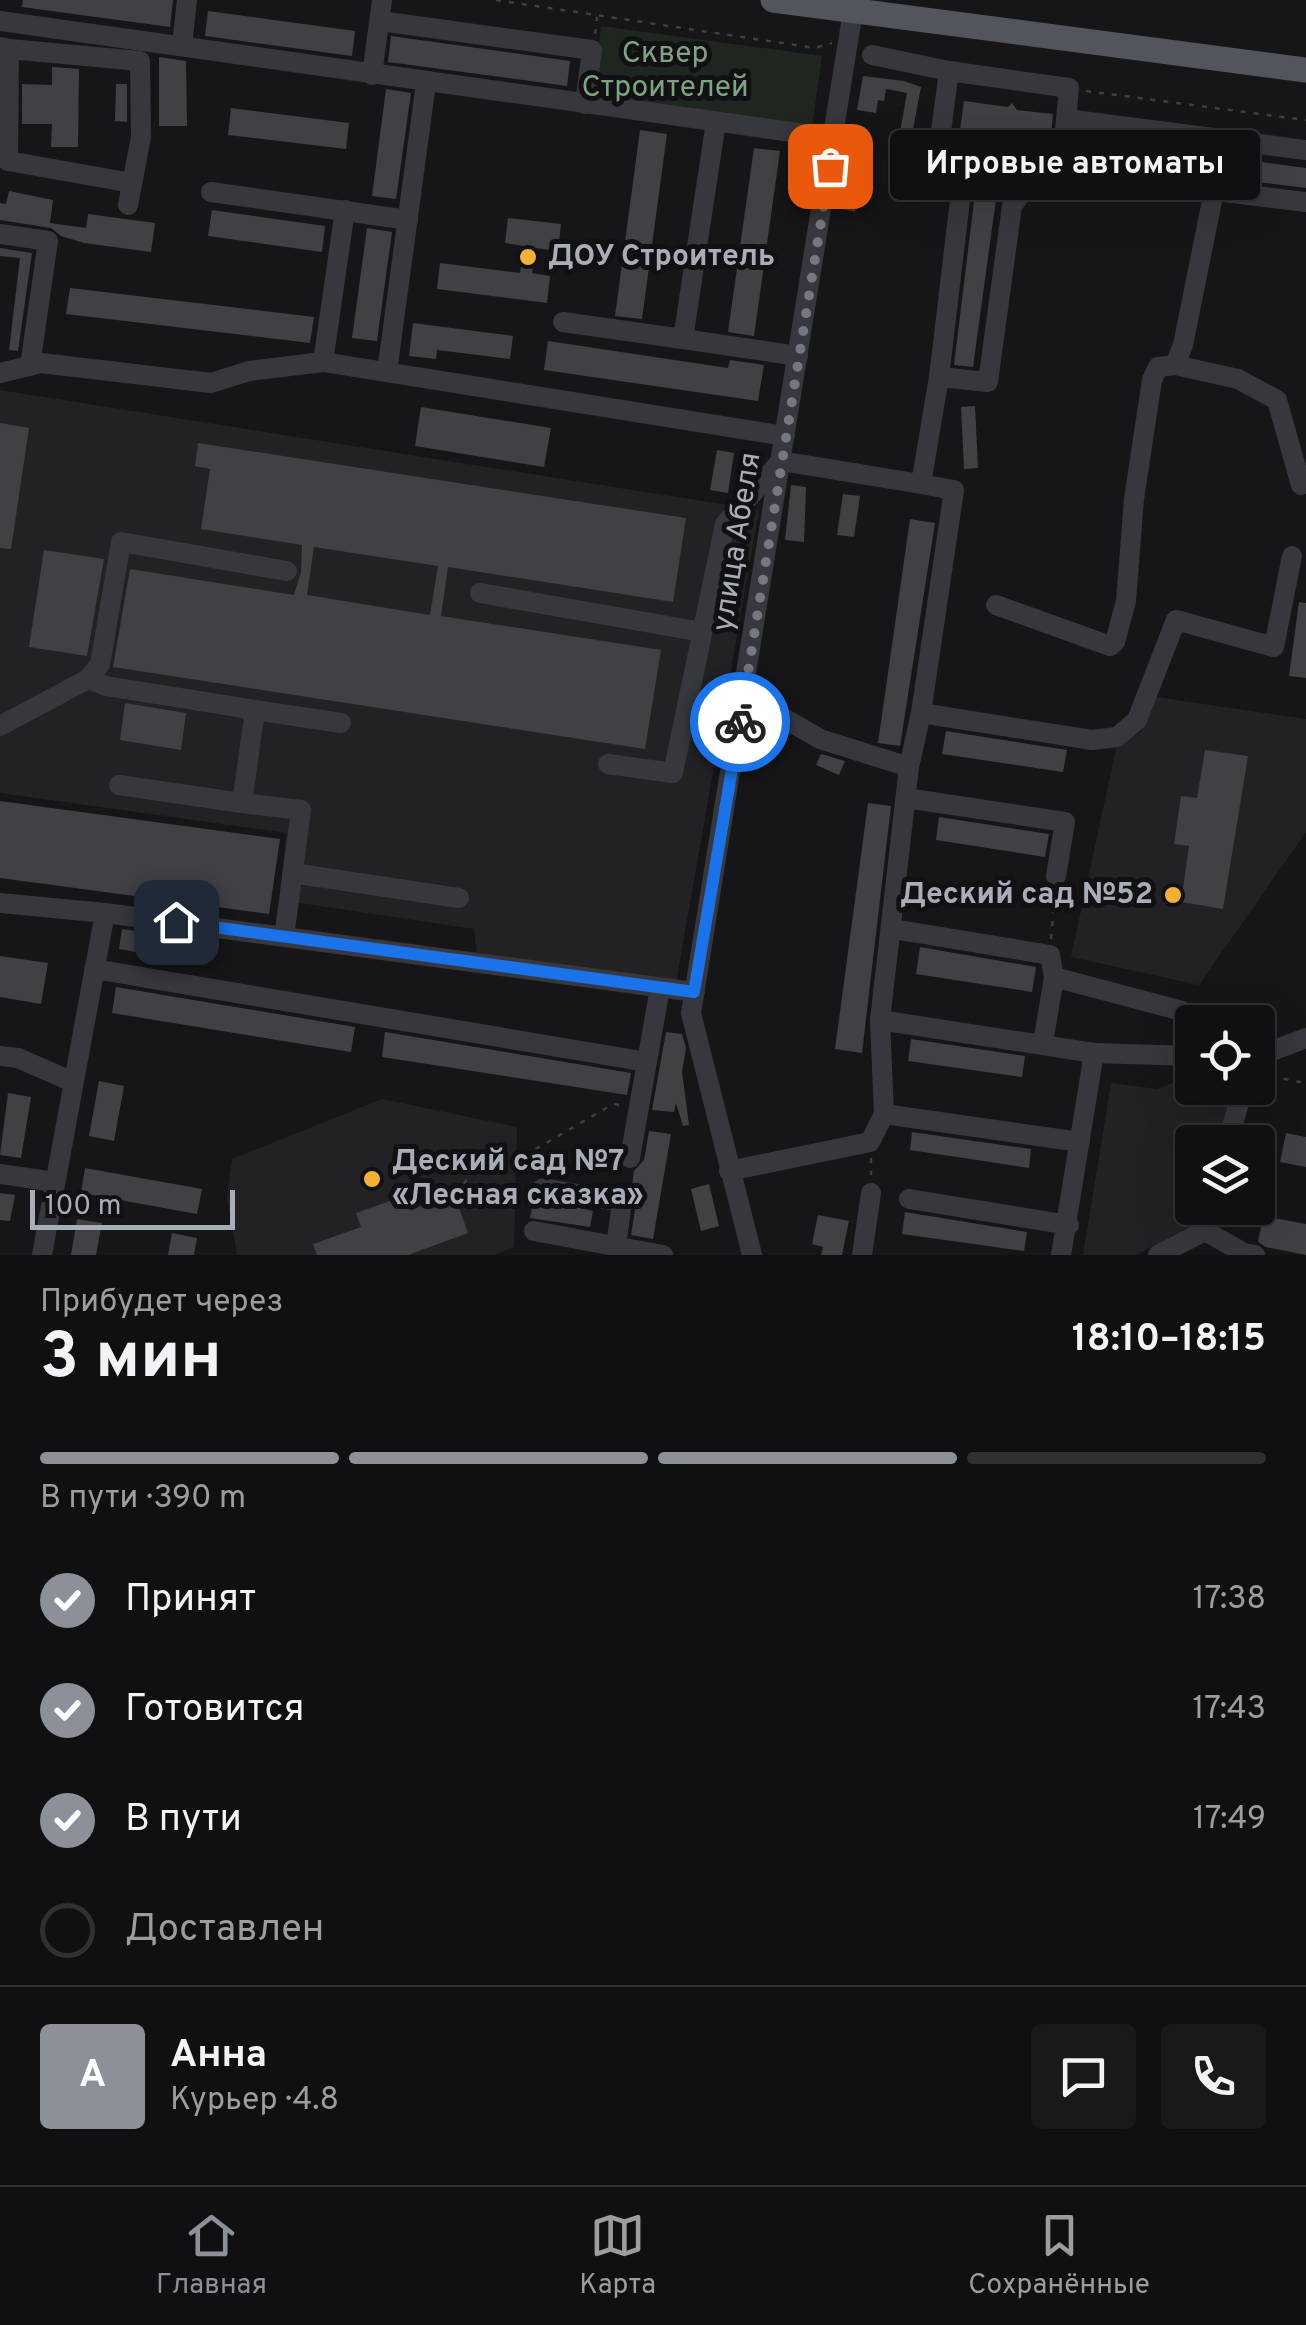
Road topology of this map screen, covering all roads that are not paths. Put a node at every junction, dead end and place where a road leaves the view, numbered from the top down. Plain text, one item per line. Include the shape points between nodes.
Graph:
1 (187, 0) edge
2 (773, 0) edge
3 (896, 8) edge
4 (381, 10) edge
5 (853, 12) junction
6 (6, 14) edge
7 (182, 45) junction
8 (5, 48) edge
9 (872, 55) dead end
10 (1306, 70) edge
11 (949, 71) junction
12 (372, 75) junction
13 (426, 82) junction
14 (585, 104) junction
15 (1067, 119) junction
16 (716, 122) junction
17 (834, 138) junction
18 (1306, 150) edge
19 (1061, 172) junction
20 (132, 183) junction
21 (1214, 191) junction
22 (210, 192) dead end
23 (1306, 202) edge
24 (128, 205) dead end
25 (345, 210) junction
26 (408, 220) junction
27 (0, 234) edge
28 (563, 322) dead end
29 (683, 338) junction
30 (798, 356) junction
31 (323, 362) junction
32 (1175, 365) junction
33 (30, 366) junction
34 (387, 372) junction
35 (0, 373) edge
36 (940, 377) junction
37 (785, 436) junction
38 (781, 462) junction
39 (920, 484) junction
40 (1301, 485) dead end
41 (1292, 556) dead end
42 (288, 571) dead end
43 (480, 593) dead end
44 (996, 604) dead end
45 (702, 632) junction
46 (88, 679) junction
47 (744, 695) junction
48 (255, 710) junction
49 (921, 713) junction
50 (341, 723) dead end
51 (0, 726) edge
52 (608, 764) dead end
53 (910, 767) junction
54 (119, 785) dead end
55 (906, 798) junction
56 (242, 802) junction
57 (292, 873) junction
58 (1056, 876) road end
59 (459, 898) dead end
60 (0, 903) edge
61 (105, 913) junction
62 (893, 929) junction
63 (284, 937) junction
64 (94, 969) junction
65 (1054, 977) junction
66 (660, 988) junction
67 (694, 992) junction
68 (1175, 1009) edge
69 (880, 1020) junction
70 (1306, 1038) edge
71 (1044, 1043) junction
72 (1275, 1050) edge
73 (1094, 1053) junction
74 (1175, 1055) edge
75 (0, 1056) edge
76 (647, 1062) junction
77 (73, 1082) junction
78 (884, 1114) junction
79 (1080, 1142) junction
80 (630, 1158) dead end
81 (729, 1170) junction
82 (0, 1174) edge
83 (55, 1182) junction
84 (543, 1188) dead end
85 (870, 1193) road end
86 (909, 1199) dead end
87 (1068, 1225) junction
88 (1208, 1225) edge
89 (534, 1231) dead end
90 (1206, 1231) junction
91 (616, 1246) junction
92 (744, 1253) edge
93 (42, 1255) edge
94 (664, 1255) edge
95 (862, 1255) edge
96 (1061, 1255) edge
97 (1158, 1255) edge
98 (1255, 1255) edge

1 - 7 street
2 - 5 main road
3 - 5 main road
3 - 10 main road
4 - 12 street
4 - 14 street via 592,50
5 - 17 street, улица Абеля
6 - 7 street
7 - 12 street
8 - 20 street via 8,162
8 - 20 street via 140,61 141,137
9 - 11 street
11 - 15 street via 1070,88
11 - 36 street via 938,154 963,175
12 - 13 street
13 - 14 street
13 - 26 street
14 - 16 street
15 - 18 street
15 - 19 street
16 - 17 street
16 - 29 street
17 - 30 street, улица Абеля
19 - 21 street
19 - 36 street via 1059,192 1024,190 1012,206 988,382
20 - 24 street
21 - 23 street
21 - 32 street
22 - 25 street
25 - 26 street
25 - 31 street
26 - 34 street
27 - 33 street via 48,241
28 - 29 street
29 - 30 street
30 - 37 street, улица Абеля
31 - 33 street via 211,383
31 - 34 street
32 - 40 street via 1238,379 1277,400
32 - 44 street via 1158,366 1152,380 1126,601 1115,642 1110,646
33 - 35 street
34 - 37 street
36 - 39 street
37 - 38 street, улица Абеля
38 - 39 street
38 - 45 street via 725,524
38 - 47 street, улица Абеля
39 - 49 street via 954,490
41 - 49 street via 1274,647 1176,620 1137,720 1117,737 1092,740
42 - 46 street via 120,542 100,664
43 - 45 street
45 - 52 street via 672,772
46 - 48 street
46 - 51 street
47 - 53 street via 820,739
47 - 67 street, улица Абеля
48 - 50 street
48 - 56 street
49 - 53 street
53 - 55 street
54 - 56 street
55 - 58 street via 1065,822
55 - 62 street
56 - 57 street via 301,810
57 - 59 street
57 - 63 street
60 - 61 street
61 - 63 street
61 - 64 street
62 - 65 street via 1050,955
62 - 69 street
63 - 66 street
64 - 76 street
64 - 77 street
65 - 68 street
65 - 71 street
66 - 67 street
66 - 76 street
67 - 81 street, улица Абеля via 691,1012
69 - 71 street
69 - 78 street
70 - 72 street
71 - 73 street
73 - 74 street
73 - 79 street
75 - 77 street
76 - 80 street
77 - 83 street
78 - 79 street
78 - 81 street via 870,1142
79 - 87 street
81 - 92 street, улица Абеля
82 - 83 street
83 - 93 street
84 - 91 street via 622,1202
85 - 95 street
86 - 87 street
87 - 96 street
88 - 90 street
89 - 91 street
90 - 97 street
90 - 98 street
91 - 94 street

